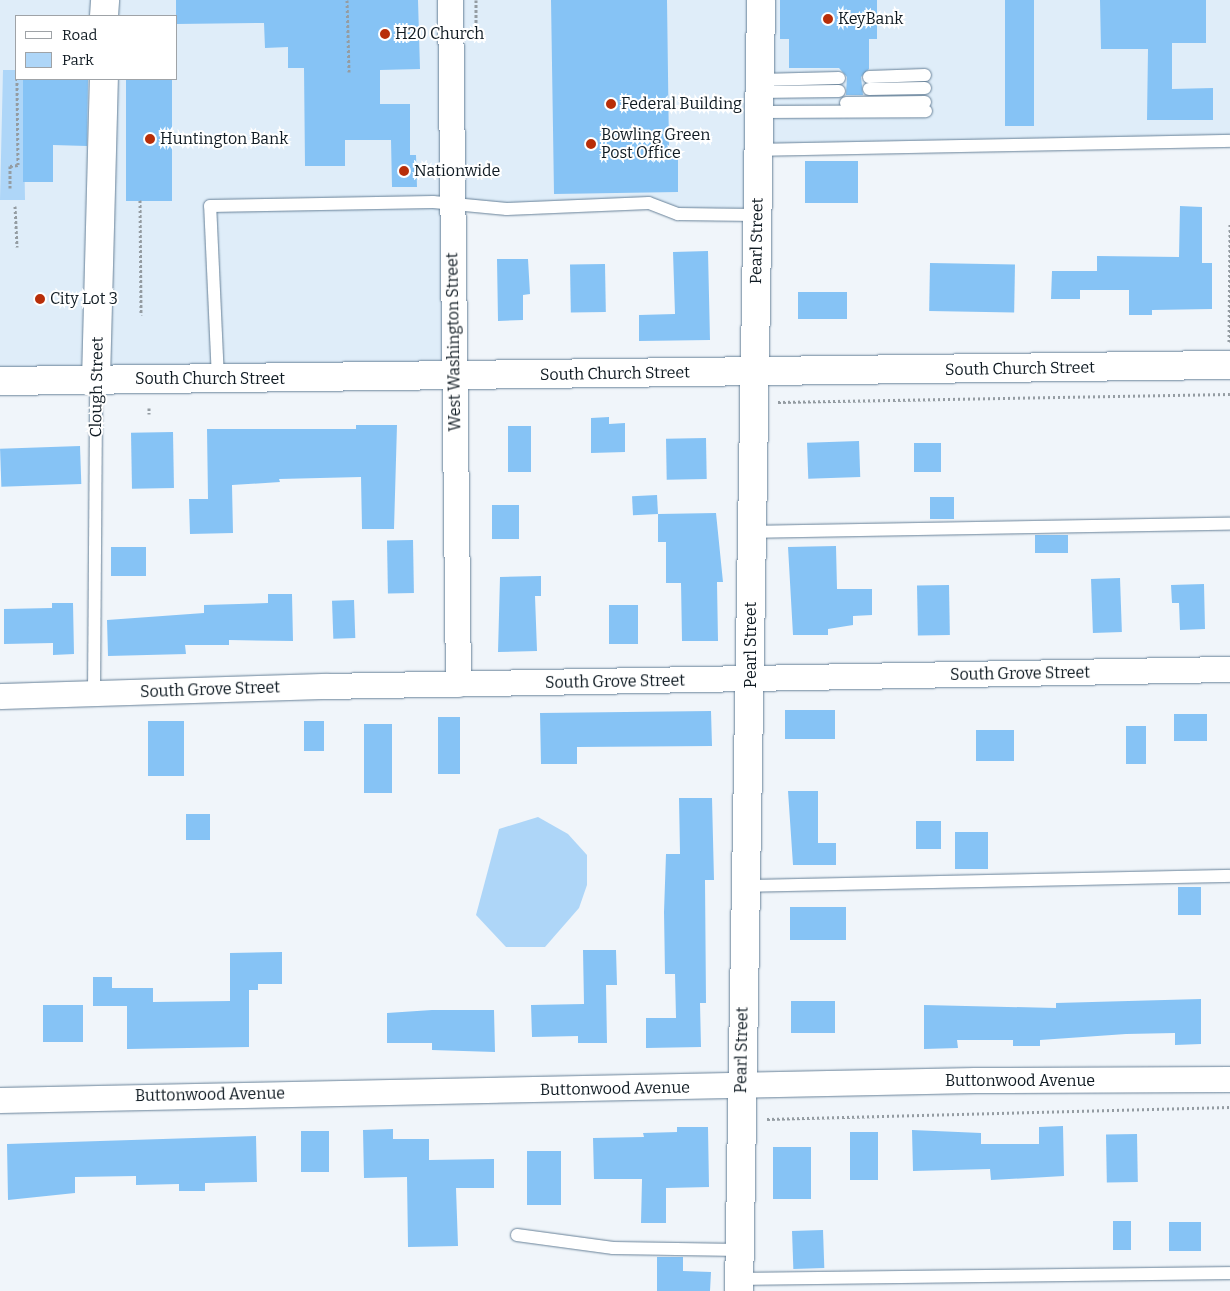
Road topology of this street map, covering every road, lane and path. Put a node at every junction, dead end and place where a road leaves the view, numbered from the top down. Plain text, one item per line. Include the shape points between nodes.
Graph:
1 (105, 0) edge
2 (347, 0) edge
3 (450, 0) edge
4 (761, 0) edge
5 (104, 15) edge
6 (349, 72) dead end
7 (839, 78) dead end
8 (17, 80) edge
9 (104, 80) edge
10 (925, 82) dead end
11 (869, 83) dead end
12 (839, 91) dead end
13 (759, 97) junction
14 (926, 106) dead end
15 (1230, 141) edge
16 (758, 150) junction
17 (10, 188) dead end
18 (140, 200) dead end
19 (15, 206) dead end
20 (464, 207) junction
21 (757, 215) junction
22 (1230, 222) edge
23 (17, 247) dead end
24 (140, 315) dead end
25 (1229, 365) edge
26 (753, 372) junction
27 (455, 377) junction
28 (218, 379) junction
29 (96, 380) junction
30 (0, 381) edge
31 (1230, 394) edge
32 (768, 402) dead end
33 (149, 408) dead end
34 (150, 414) dead end
35 (1230, 524) edge
36 (751, 532) junction
37 (1230, 669) edge
38 (751, 680) junction
39 (458, 684) junction
40 (94, 694) junction
41 (0, 696) edge
42 (1230, 876) edge
43 (746, 886) junction
44 (1230, 1079) edge
45 (741, 1087) junction
46 (0, 1100) edge
47 (1230, 1107) edge
48 (756, 1119) dead end
49 (517, 1235) dead end
50 (740, 1250) junction
51 (1230, 1273) edge
52 (740, 1285) edge

1 - 5 street
2 - 6 path
3 - 20 street, West Washington Street
4 - 13 street, Pearl Street
7 - 13 lane
8 - 17 path via 18,165 10,166
9 - 29 street, Clough Street
10 - 11 lane
12 - 13 lane
13 - 14 lane
13 - 16 street, Pearl Street
15 - 16 lane
16 - 21 street, Pearl Street
18 - 24 path
19 - 23 path
20 - 21 lane via 649,203 678,214
20 - 27 street, West Washington Street
20 - 28 lane via 434,202 210,206
21 - 26 street, Pearl Street
22 - 25 path
25 - 26 street, South Church Street
26 - 27 street, South Church Street
26 - 36 street, Pearl Street
27 - 28 street, South Church Street
27 - 39 street, West Washington Street
28 - 29 street, South Church Street
29 - 30 street, South Church Street
29 - 40 lane, Clough Street
31 - 32 path
33 - 34 path
35 - 36 lane
36 - 38 street, Pearl Street
37 - 38 street, South Grove Street
38 - 39 street, South Grove Street
38 - 43 street, Pearl Street
39 - 40 street, South Grove Street
40 - 41 street, South Grove Street
42 - 43 lane
43 - 45 street, Pearl Street
44 - 45 street, Buttonwood Avenue via 975,1080
45 - 46 street, Buttonwood Avenue
45 - 50 street, Pearl Street
47 - 48 path
49 - 50 lane via 613,1248
50 - 52 street, Pearl Street
51 - 52 lane

